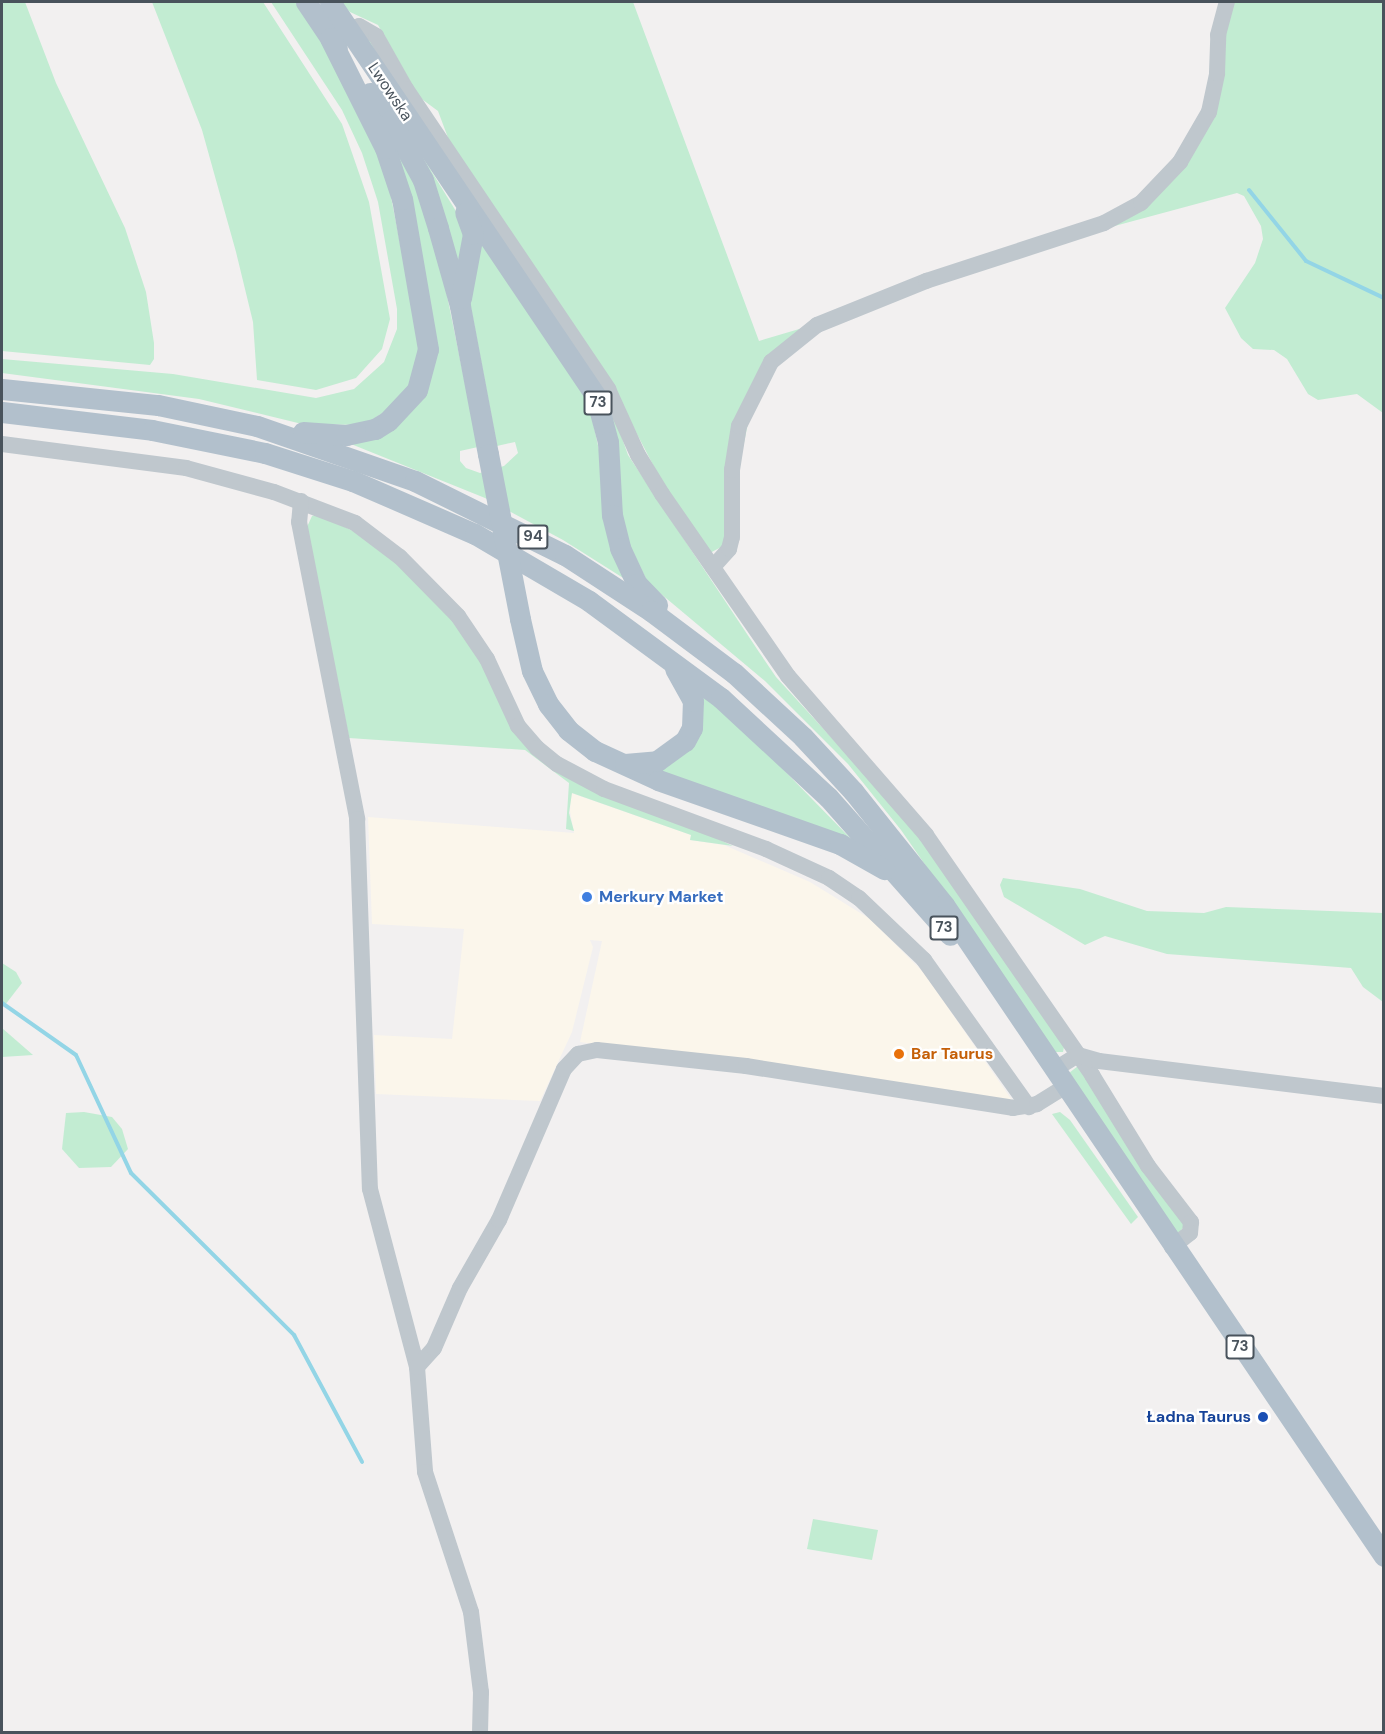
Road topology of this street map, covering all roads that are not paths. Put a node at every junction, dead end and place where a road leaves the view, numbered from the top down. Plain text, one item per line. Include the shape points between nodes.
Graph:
1 (306, 2) edge
2 (330, 2) edge
3 (1227, 2) edge
4 (339, 33) junction
5 (450, 182) junction
6 (460, 306) junction
7 (2, 389) edge
8 (2, 412) edge
9 (257, 426) junction
10 (2, 444) edge
11 (301, 501) junction
12 (713, 567) junction
13 (645, 639) junction
14 (691, 640) junction
15 (620, 764) junction
16 (912, 889) junction
17 (1078, 1055) junction
18 (1057, 1068) junction
19 (1060, 1089) junction
20 (1383, 1096) edge
21 (1029, 1107) junction
22 (1098, 1136) junction
23 (1172, 1247) junction
24 (417, 1367) junction
25 (1383, 1556) edge
26 (480, 1732) edge

1 - 4 main road, Lwowska / 73
2 - 4 main road, Lwowska / 73
3 - 12 street via 1218,35 1217,73 1209,112 1180,162 1141,203 1104,223 926,281 817,325 771,362 739,426 732,470 732,537 729,549
4 - 5 main road, Lwowska / 73
4 - 6 main road, 73 via 423,180
4 - 9 main road via 402,200 426,321 425,374 408,403 375,429 346,435
4 - 12 street via 368,28 376,36 406,89 608,388 638,455
5 - 6 main road via 473,234
5 - 14 main road, 73 via 596,397 608,442 612,515 620,548 637,584
6 - 15 main road, 73, bridge via 532,671 548,704 568,730
7 - 9 main road, 94 via 158,405
8 - 13 main road, 94 via 152,430 309,465 475,534
9 - 14 main road, 94 via 415,481 515,527 610,584
10 - 11 street via 186,468
11 - 21 street via 356,523 408,565 458,616 487,659 518,726 557,764 614,794 799,863 829,878 885,918 941,981
11 - 24 street via 299,522 357,819 370,1189
12 - 17 street via 802,694 926,835
13 - 15 main road via 688,687 695,714 685,741 675,750 657,761
13 - 16 main road, 94 via 722,698 784,753
14 - 18 main road, 73 via 769,705 853,791 944,905
15 - 16 main road, 73 via 840,844 862,854
16 - 19 main road, 73 via 975,968
17 - 18 street
17 - 20 street via 1099,1061
17 - 23 street via 1148,1166 1191,1222 1190,1233
18 - 22 main road, 73
19 - 21 street
19 - 22 main road, 73
21 - 24 street via 746,1066 597,1050 578,1054 564,1069 500,1220 460,1288 434,1348
22 - 23 main road, 73
23 - 25 main road, 73
24 - 26 street via 425,1472 471,1612 482,1692

